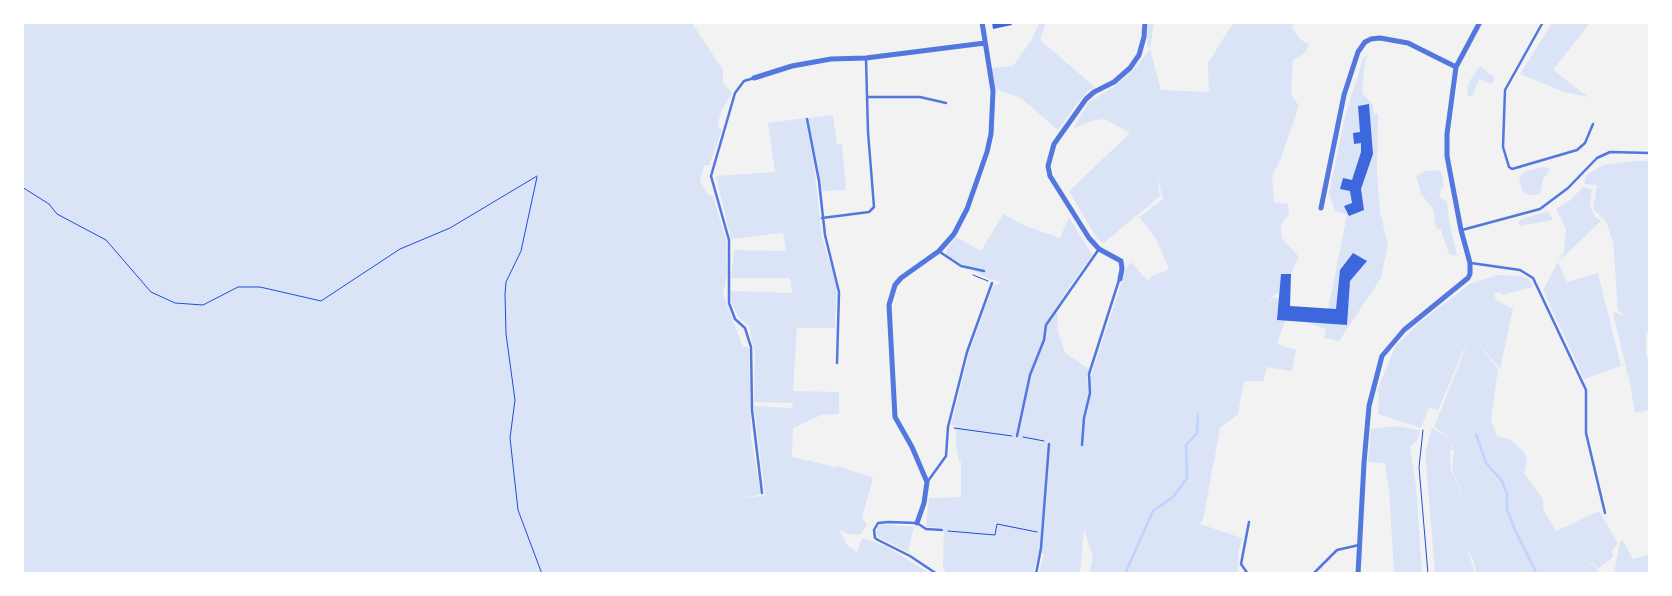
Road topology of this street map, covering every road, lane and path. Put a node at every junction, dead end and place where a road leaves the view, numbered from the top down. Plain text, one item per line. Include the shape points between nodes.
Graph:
1 (982, 22) edge
2 (1145, 22) edge
3 (1480, 22) edge
4 (1543, 22) edge
5 (985, 42) junction
6 (866, 58) junction
7 (1456, 67) junction
8 (754, 78) joint
9 (867, 97) junction
10 (946, 103) dead end
11 (807, 119) dead end
12 (1593, 124) dead end
13 (1650, 153) edge
14 (22, 187) edge
15 (1321, 208) dead end
16 (822, 218) junction
17 (1461, 230) junction
18 (1099, 249) junction
19 (938, 250) junction
20 (1470, 263) junction
21 (960, 266) junction
22 (984, 271) dead end
23 (1120, 279) joint
24 (992, 283) joint
25 (836, 364) dead end
26 (948, 427) junction
27 (1423, 430) dead end
28 (1017, 436) junction
29 (1049, 444) joint
30 (1082, 445) dead end
31 (927, 482) junction
32 (762, 493) dead end
33 (1605, 513) dead end
34 (1250, 522) dead end
35 (917, 523) junction
36 (942, 530) joint
37 (1042, 533) junction
38 (1360, 545) junction
39 (542, 574) edge
40 (936, 574) edge
41 (1036, 574) edge
42 (1248, 574) edge
43 (1313, 574) edge
44 (1358, 574) edge
45 (1428, 574) edge

1 - 5 street
2 - 18 street via 1139,55 1130,68 1086,99 1049,153 1050,176
3 - 7 street
4 - 12 lane via 1505,90 1503,147 1509,167 1512,169 1577,150 1587,139
5 - 6 street
5 - 19 street via 993,92 987,152 962,221
6 - 8 street via 801,64
6 - 9 lane
7 - 15 street via 1408,43 1380,38 1365,42 1358,52 1344,95
7 - 17 street via 1448,112 1447,156
8 - 32 lane via 744,81 735,93 711,176 730,250 729,303 735,319 745,328 751,347 752,410
9 - 10 lane via 920,97
9 - 16 lane via 874,207 869,212
11 - 16 lane via 819,181
13 - 17 lane via 1610,152 1597,158 1568,188 1540,210
14 - 39 path via 49,204 57,214 106,240 150,292 175,303 203,305 238,287 260,287 320,301 400,249 450,228 537,176 521,251 506,282 505,294 506,334 516,400 510,438 518,510
16 - 25 lane via 839,292
17 - 20 street
18 - 23 street via 1121,261
18 - 28 lane via 1046,325 1044,340 1030,375
19 - 21 lane
19 - 31 street via 901,278 895,285 889,305 895,417
20 - 33 lane via 1520,270 1533,278 1586,390 1586,433
20 - 38 street via 1468,278 1404,330 1382,356 1369,406
21 - 22 lane
21 - 24 path
23 - 30 lane via 1089,374 1090,392
24 - 26 lane via 967,352
26 - 28 path
26 - 31 lane via 946,456
27 - 45 path via 1419,467
28 - 29 path
29 - 37 lane
31 - 35 street
34 - 42 lane via 1241,564
35 - 36 lane via 926,529
35 - 40 lane via 878,523 873,534
36 - 37 path via 994,535 997,524
37 - 41 lane
38 - 43 lane via 1337,550
38 - 44 street

